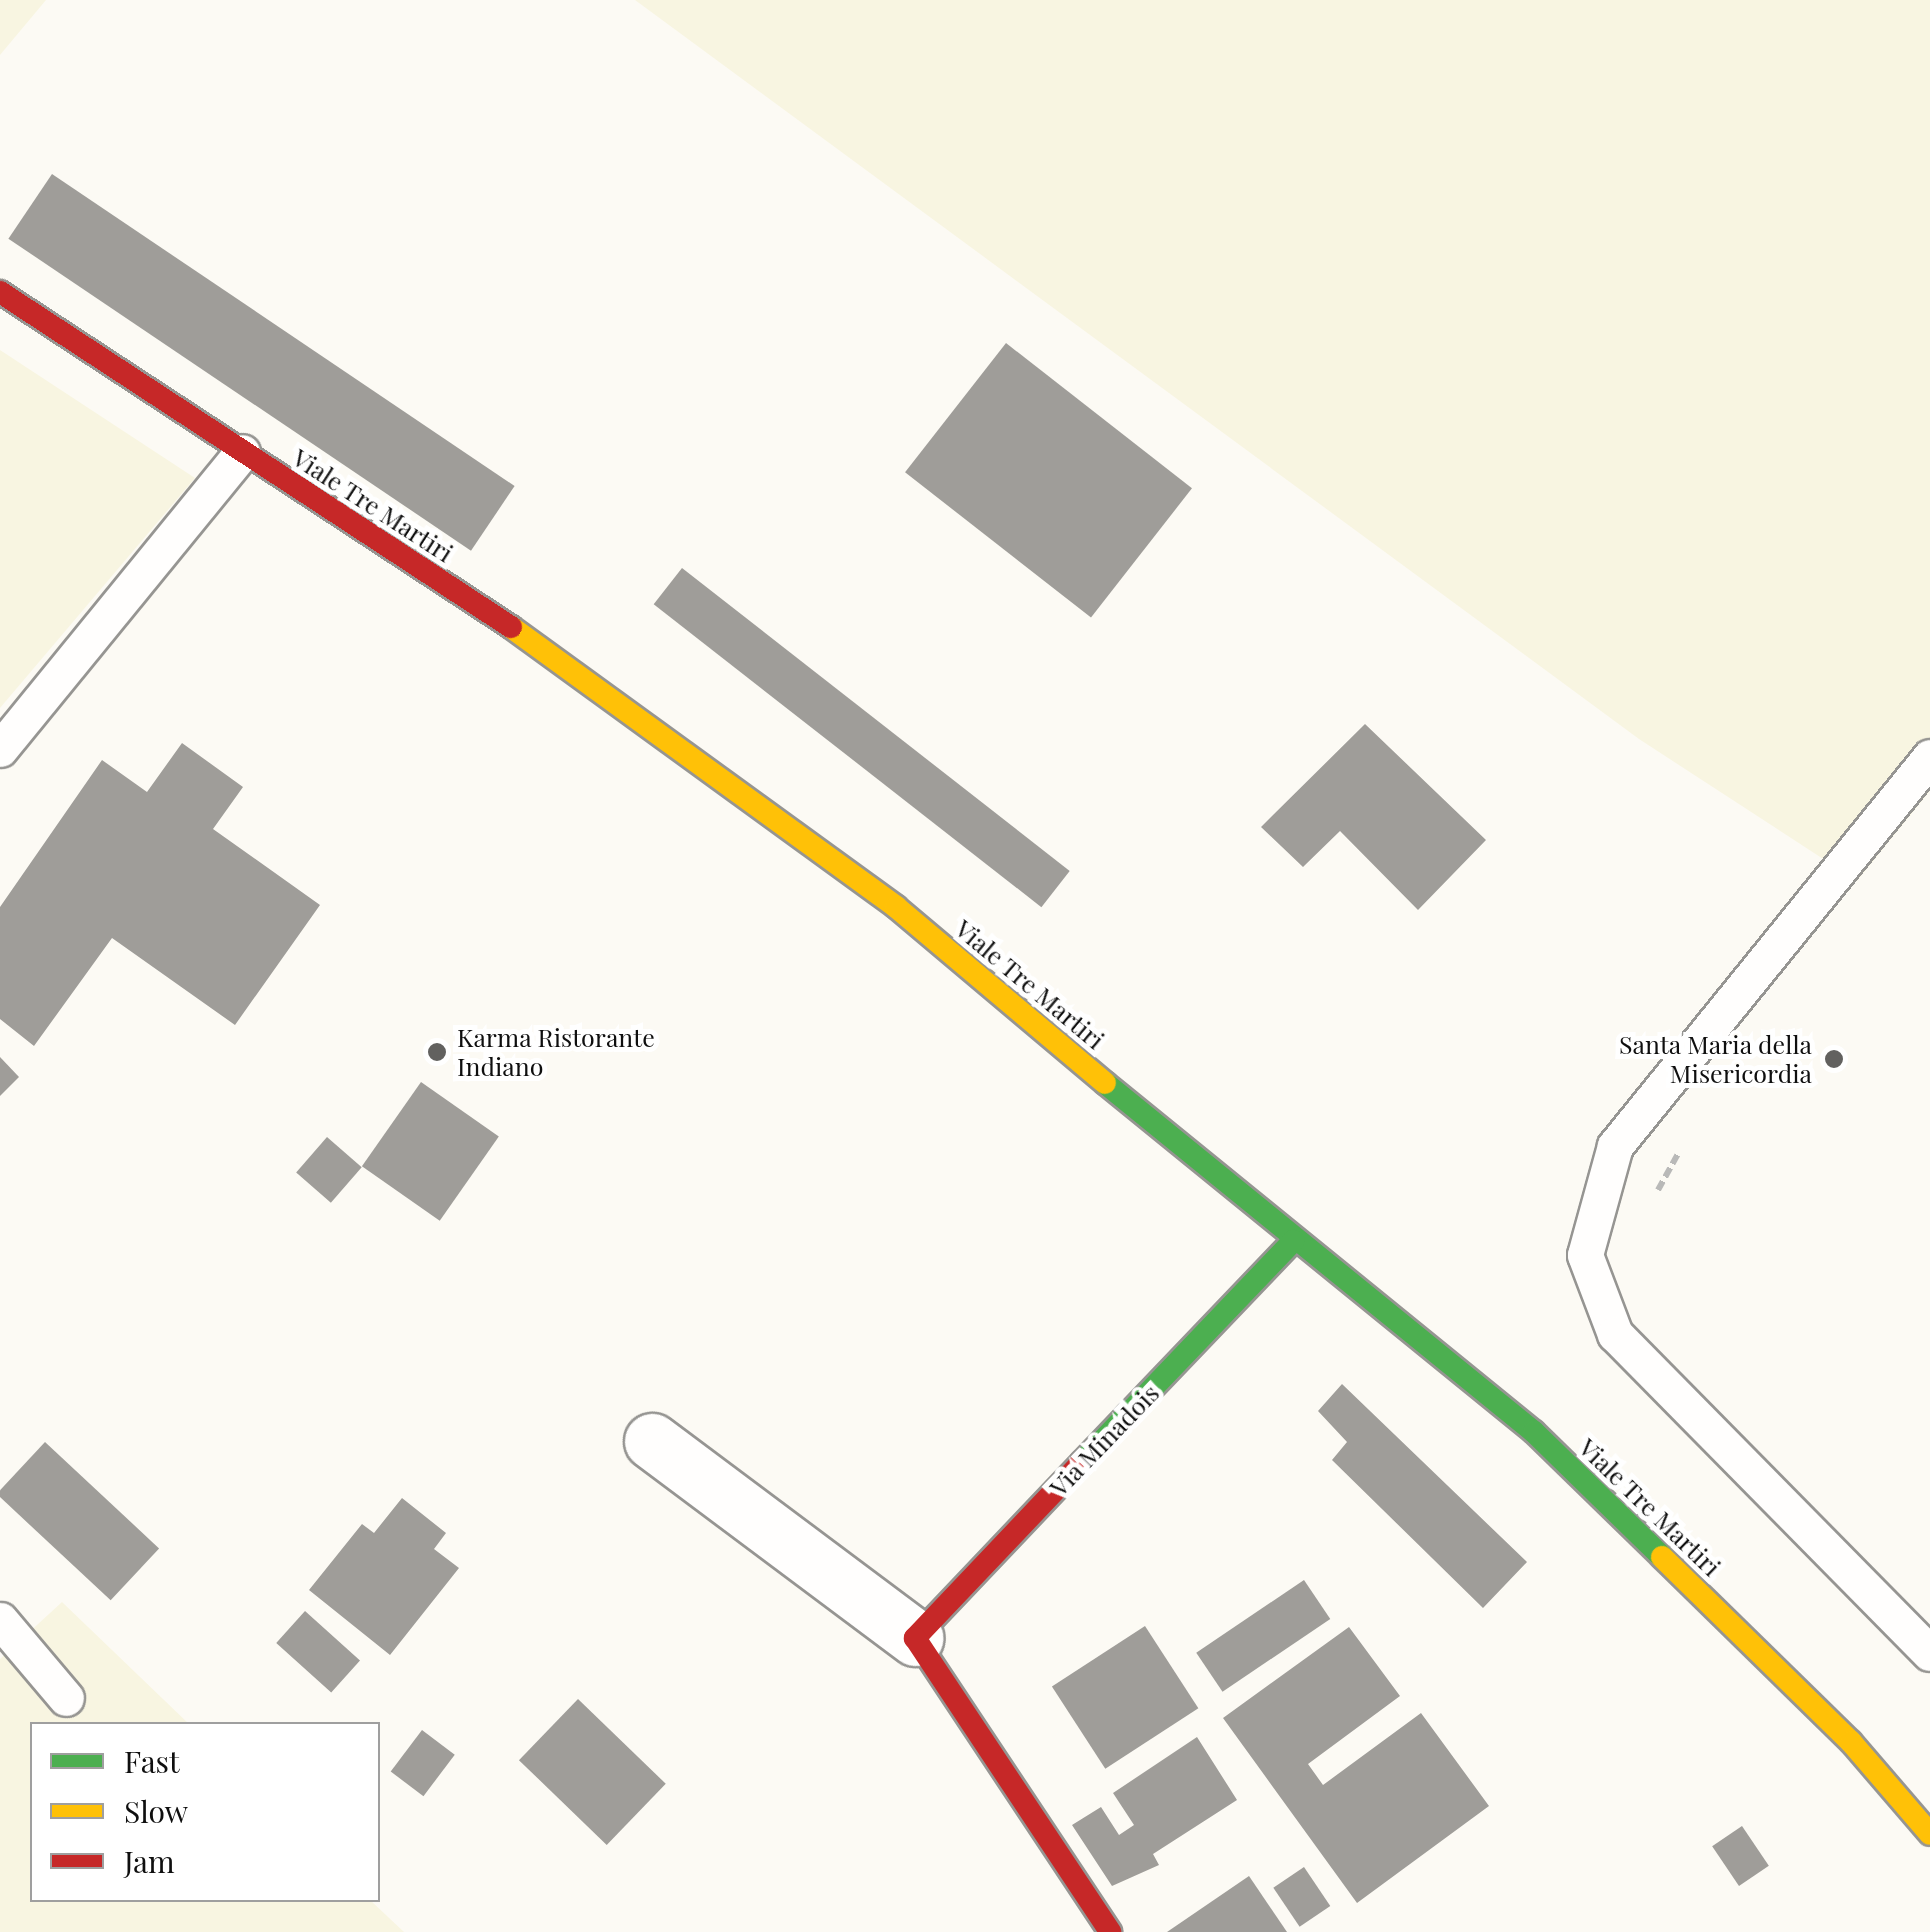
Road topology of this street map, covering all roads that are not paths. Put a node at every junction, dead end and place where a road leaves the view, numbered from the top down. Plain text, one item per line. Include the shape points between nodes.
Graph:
1 (0, 292) edge
2 (242, 452) junction
3 (0, 750) edge
4 (1930, 757) edge
5 (1293, 1241) junction
6 (652, 1441) dead end
7 (0, 1620) edge
8 (915, 1638) junction
9 (1930, 1653) edge
10 (66, 1698) dead end
11 (1930, 1834) edge
12 (1110, 1932) edge

1 - 2 main road, Viale Tre Martiri
2 - 3 lane
2 - 5 main road, Viale Tre Martiri via 558,658 896,907
4 - 9 lane via 1615,1146 1584,1256 1614,1334
5 - 8 main road, Via Minadois
5 - 11 main road, Viale Tre Martiri via 1534,1432 1850,1742
6 - 8 street
7 - 10 lane
8 - 12 main road

